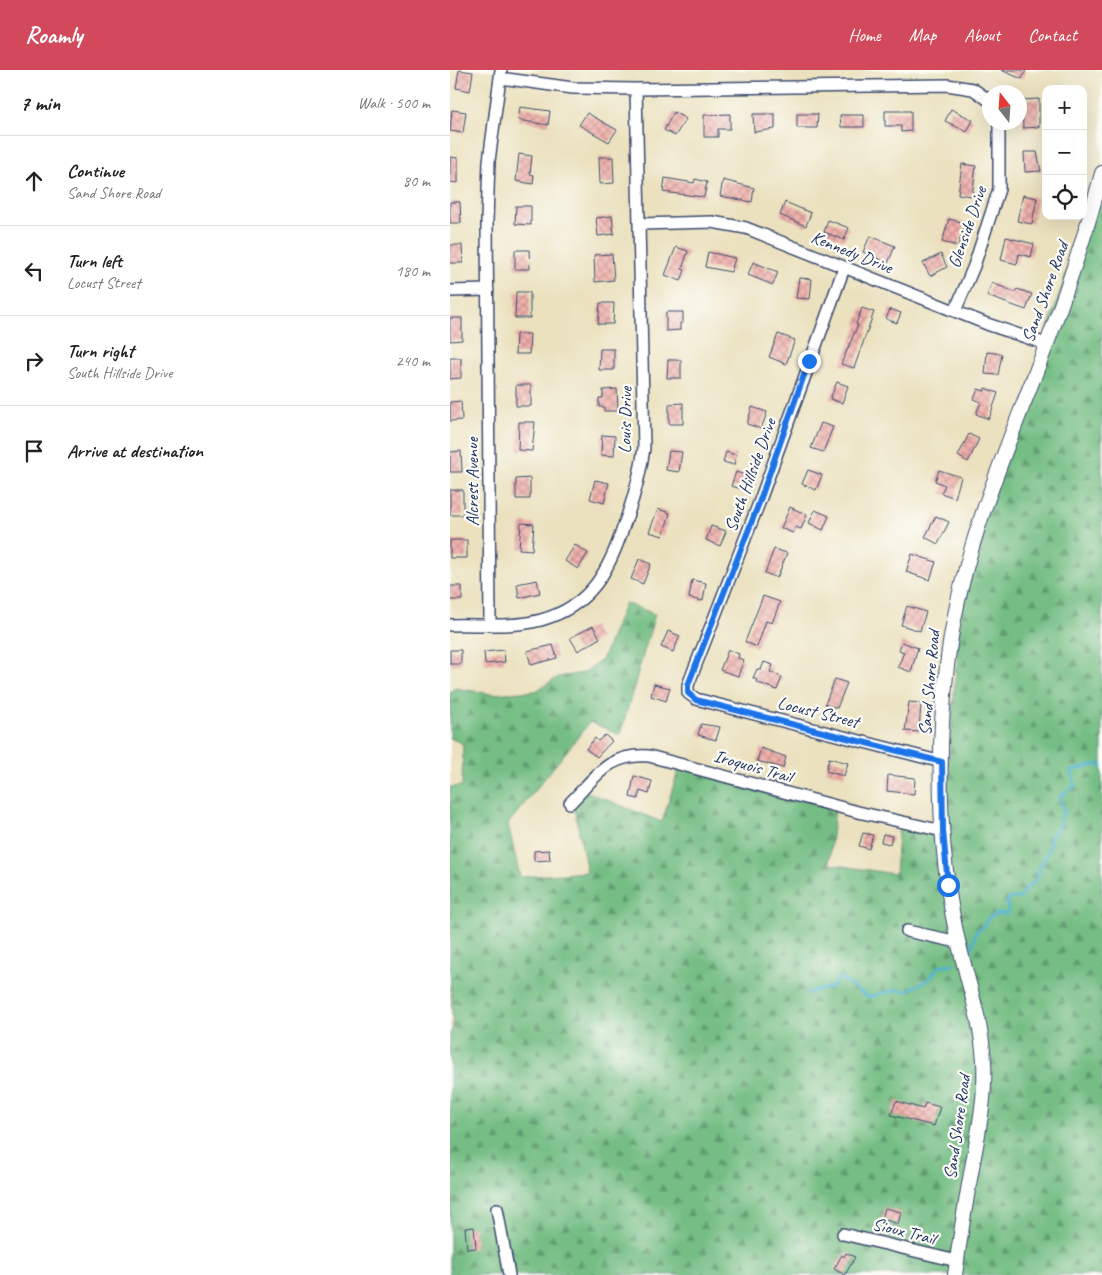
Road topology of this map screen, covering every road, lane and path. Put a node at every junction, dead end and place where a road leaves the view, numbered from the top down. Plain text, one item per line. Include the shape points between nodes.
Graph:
1 (501, 74) edge
2 (636, 89) junction
3 (982, 95) edge
4 (999, 130) edge
5 (1102, 173) edge
6 (640, 224) junction
7 (844, 268) junction
8 (488, 290) junction
9 (450, 291) edge
10 (955, 311) junction
11 (1046, 344) junction
12 (490, 624) junction
13 (450, 625) edge
14 (688, 693) joint
15 (942, 762) junction
16 (570, 803) dead end
17 (943, 831) junction
18 (907, 931) dead end
19 (958, 943) junction
20 (497, 1209) dead end
21 (843, 1234) dead end
22 (956, 1268) edge
23 (509, 1275) edge

1 - 2 street via 573,88
1 - 8 street, Alcrest Avenue via 489,161
2 - 3 street via 947,85 972,89
2 - 6 street, Louis Drive
4 - 10 street, Glenside Drive via 1000,189
5 - 11 street, Sand Shore Road via 1079,255
6 - 7 street, Kennedy Drive via 689,221 728,224 775,239
6 - 12 street, Louis Drive via 644,448 639,482 616,549 598,582 573,606 541,620
7 - 10 street, Kennedy Drive
7 - 14 street, South Hillside Drive via 759,503 688,685
8 - 9 street
8 - 12 street, Alcrest Avenue
10 - 11 street, Kennedy Drive
11 - 15 street, Sand Shore Road via 1000,461 964,574 947,665
12 - 13 street, Louis Drive
14 - 15 street, Locust Street via 696,700
15 - 17 street, Sand Shore Road
16 - 17 street, Iroquois Trail via 616,760 631,755 649,756
17 - 19 street, Sand Shore Road
18 - 19 street
19 - 22 street, Sand Shore Road via 981,1035 984,1084
20 - 23 street
21 - 22 street, Sioux Trail

